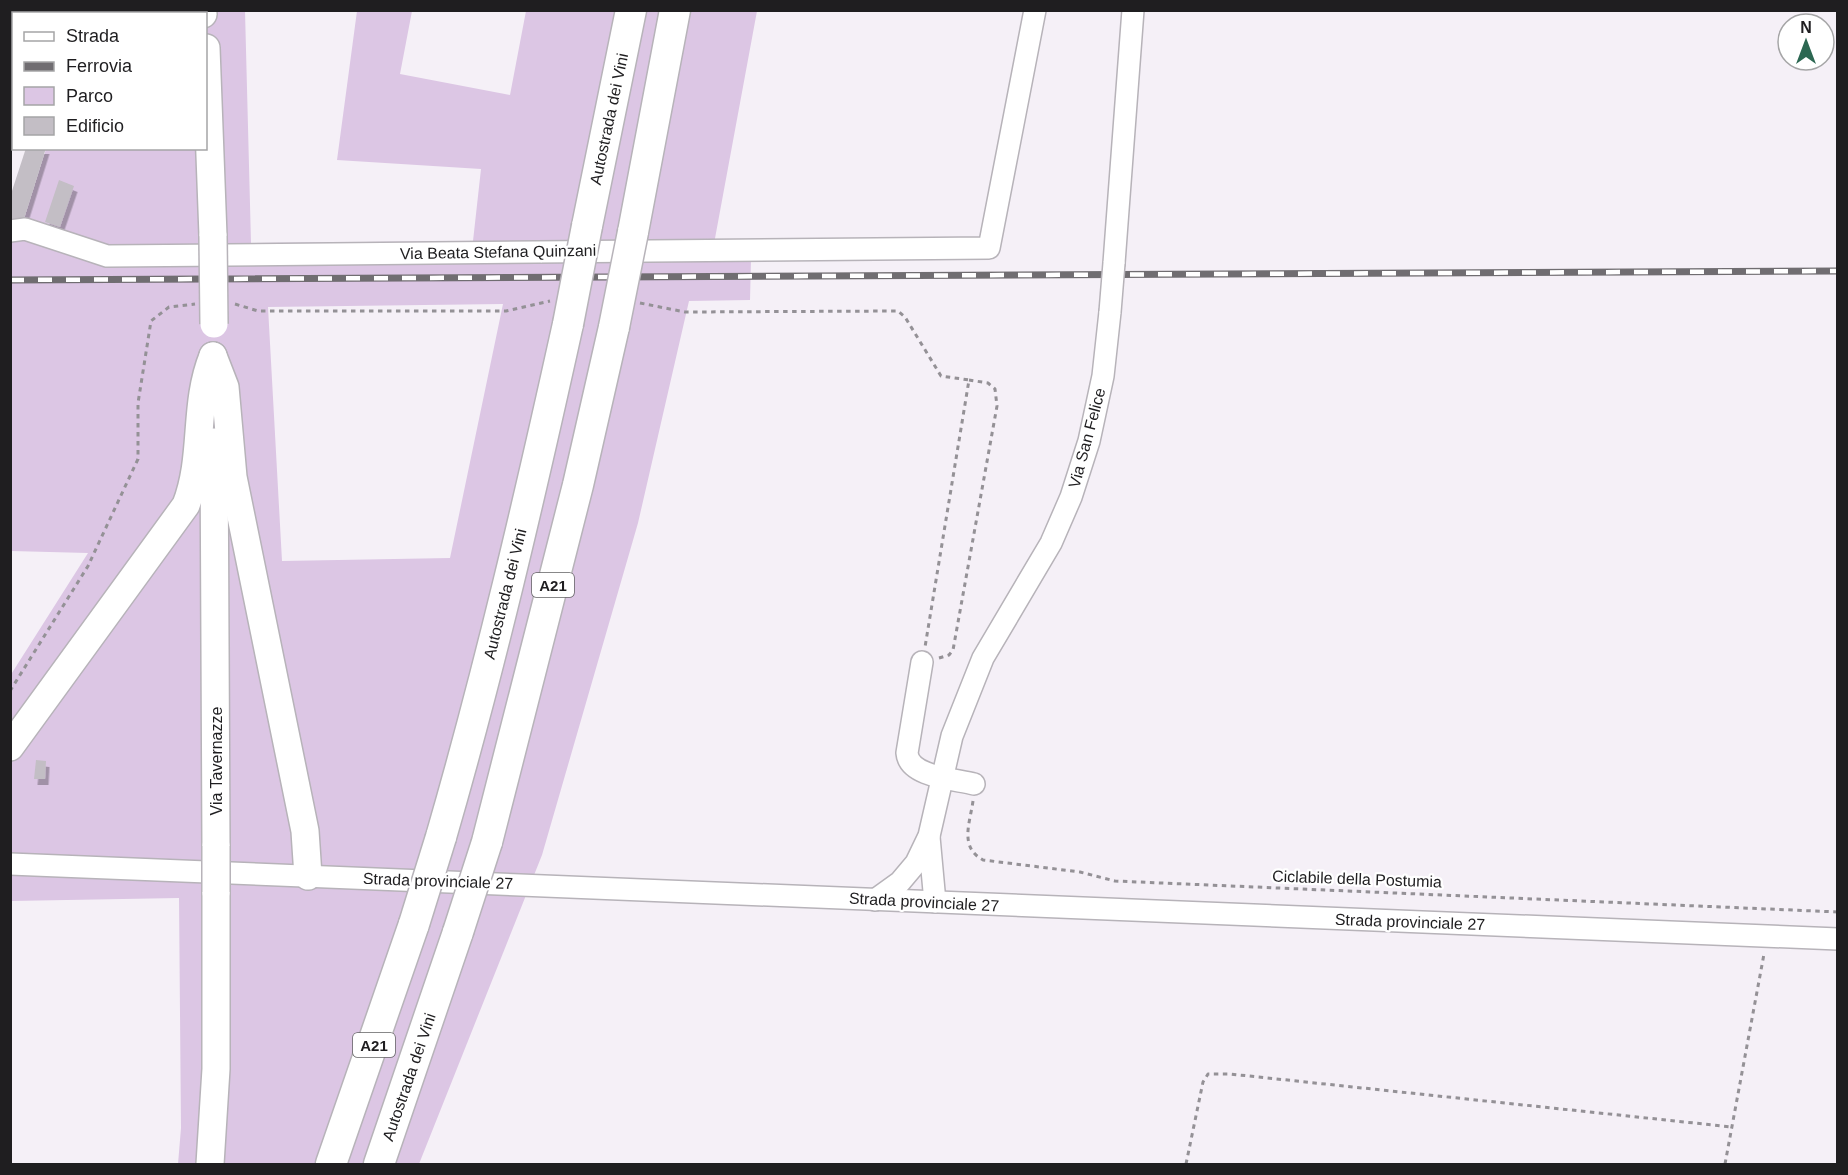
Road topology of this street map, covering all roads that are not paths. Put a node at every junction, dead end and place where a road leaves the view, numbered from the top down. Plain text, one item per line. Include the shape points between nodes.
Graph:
1 (622, 10) edge
2 (631, 10) edge
3 (675, 10) edge
4 (1035, 10) edge
5 (1133, 10) edge
6 (622, 57) junction
7 (207, 75) edge
8 (10, 231) edge
9 (213, 356) junction
10 (922, 662) road end
11 (10, 747) edge
12 (942, 777) junction
13 (973, 790) road end
14 (929, 836) junction
15 (10, 864) edge
16 (308, 876) junction
17 (875, 900) junction
18 (935, 902) junction
19 (1838, 939) edge
20 (210, 1164) edge
21 (331, 1164) edge
22 (379, 1164) edge

1 - 6 highway
2 - 6 highway, Autostrada dei Vini / A21
3 - 22 highway, Autostrada dei Vini / A21, bridge via 614,327 487,842
4 - 8 street, Via Beata Stefana Quinzani via 989,248 107,256 25,229
5 - 12 street, Via San Felice, bridge via 1110,312 1103,376 1089,441 1071,498 1051,543 983,658 952,736
6 - 21 highway, Autostrada dei Vini / A21, bridge via 536,471 478,703 414,924
7 - 9 main road, bridge
9 - 11 main road via 201,393 199,462 186,505
9 - 16 main road via 225,387 233,477 305,831
9 - 20 main road, Via Tavernazze, bridge via 216,1069
10 - 12 street via 907,757 914,767
12 - 13 street
12 - 14 street, Via San Felice
14 - 17 street via 916,863 900,882
14 - 18 street
15 - 16 street, Strada provinciale 27
16 - 17 street, Strada provinciale 27
17 - 18 street, Strada provinciale 27
18 - 19 street, Strada provinciale 27

